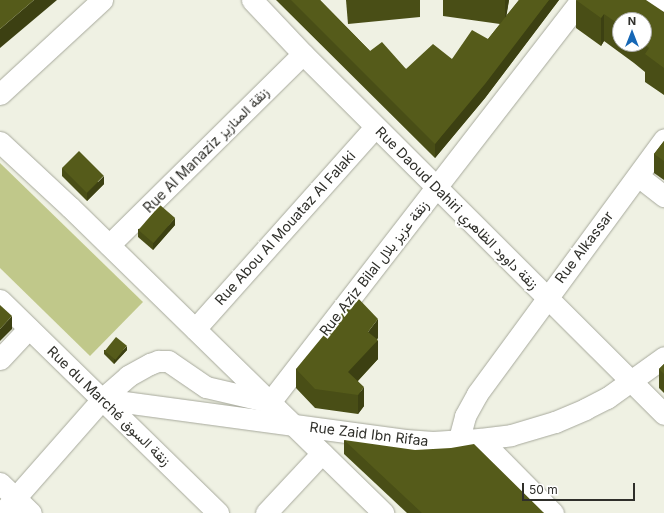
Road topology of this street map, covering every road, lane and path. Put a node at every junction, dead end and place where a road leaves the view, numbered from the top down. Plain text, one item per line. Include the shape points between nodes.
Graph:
1 (252, 0) edge
2 (581, 0) edge
3 (651, 0) edge
4 (97, 5) edge
5 (664, 9) edge
6 (303, 54) junction
7 (0, 94) edge
8 (375, 127) junction
9 (664, 139) edge
10 (0, 142) edge
11 (638, 176) junction
12 (437, 188) junction
13 (664, 196) edge
14 (109, 245) junction
15 (547, 298) junction
16 (0, 300) edge
17 (29, 328) junction
18 (195, 329) junction
19 (664, 357) edge
20 (0, 359) edge
21 (631, 381) junction
22 (102, 399) junction
23 (270, 402) junction
24 (664, 414) edge
25 (293, 424) junction
26 (459, 439) junction
27 (480, 439) junction
28 (322, 453) junction
29 (0, 483) edge
30 (9, 506) edge
31 (31, 513) edge
32 (218, 513) edge
33 (266, 513) edge
34 (384, 513) edge
35 (553, 513) edge

1 - 6 street, Rue Daoud Dahiri زنقة داوود الظاهري
2 - 12 street, Rue Aziz Bilal زنقة عزيز بلال
3 - 5 main road
4 - 7 street
6 - 8 street, Rue Daoud Dahiri زنقة داوود الظاهري
6 - 14 street, Rue Al Manaziz زنقة المنازيز
8 - 12 street, Rue Daoud Dahiri زنقة داوود الظاهري
8 - 18 street, Rue Abou Al Mouataz Al Falaki
9 - 11 street, Rue Alkassar
10 - 14 street
11 - 13 street
11 - 15 street, Rue Alkassar
12 - 15 street, Rue Daoud Dahiri زنقة داوود الظاهري
12 - 23 street, Rue Aziz Bilal زنقة عزيز بلال
14 - 18 street
15 - 21 street, Rue Daoud Dahiri زنقة داوود الظاهري
15 - 26 street, Rue Alkassar via 474,399
16 - 17 street, Rue du Marché زنقة السوق
17 - 20 street
17 - 22 street, Rue du Marché زنقة السوق
18 - 23 street
19 - 21 street, Rue Zaid Ibn Rifaa
21 - 24 street, Rue Daoud Dahiri زنقة داوود الظاهري
21 - 27 street, Rue Zaid Ibn Rifaa via 606,398 554,422 511,435
22 - 23 street via 128,376 141,368 164,360 173,363 206,387
22 - 25 street, Rue Zaid Ibn Rifaa
22 - 30 street
22 - 32 street, Rue du Marché زنقة السوق
23 - 25 street
25 - 26 street, Rue Zaid Ibn Rifaa via 405,440 433,442
25 - 28 street
26 - 27 street, Rue Zaid Ibn Rifaa
27 - 35 street
28 - 33 street
28 - 34 street
29 - 30 street
30 - 31 street

